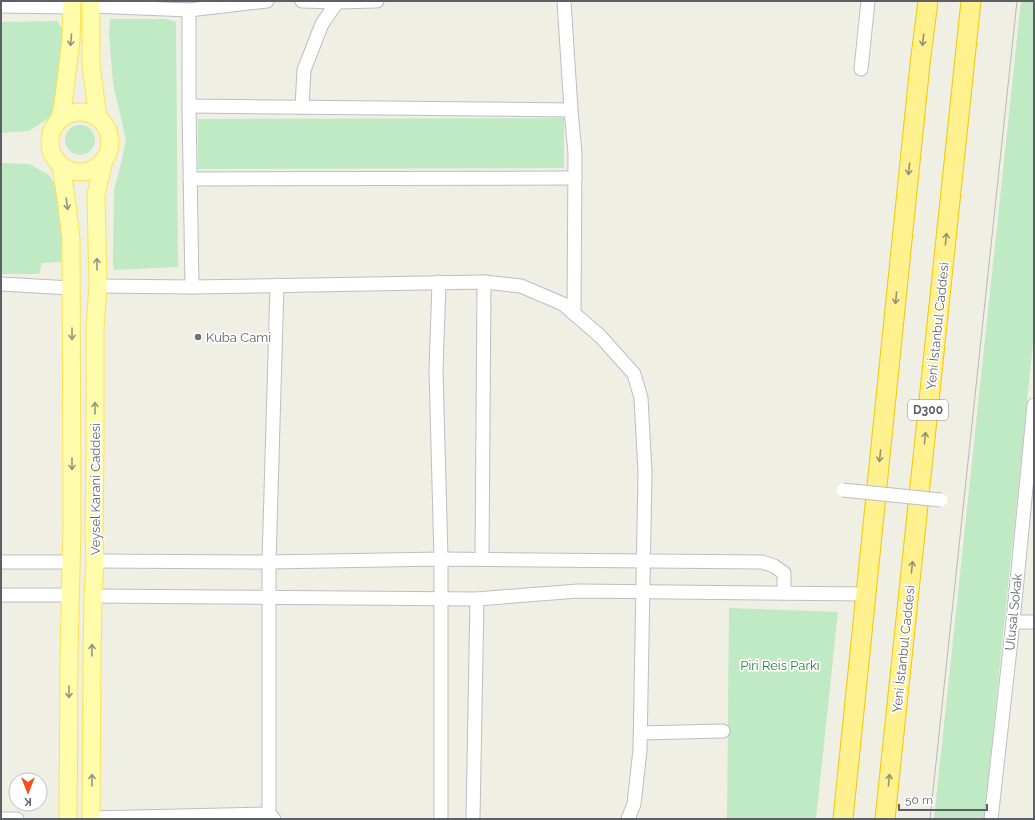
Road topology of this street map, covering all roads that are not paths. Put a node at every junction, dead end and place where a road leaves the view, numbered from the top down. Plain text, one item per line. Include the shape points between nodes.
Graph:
1 (267, 1) edge
2 (302, 1) edge
3 (377, 1) edge
4 (564, 1) edge
5 (868, 1) edge
6 (928, 1) edge
7 (971, 1) edge
8 (337, 2) junction
9 (91, 3) edge
10 (72, 4) edge
11 (5, 5) edge
12 (189, 10) junction
13 (861, 68) dead end
14 (188, 106) junction
15 (302, 107) junction
16 (571, 110) junction
17 (98, 117) junction
18 (60, 119) junction
19 (104, 160) junction
20 (61, 165) junction
21 (575, 178) junction
22 (190, 179) junction
23 (439, 282) junction
24 (484, 282) junction
25 (1, 284) edge
26 (277, 285) junction
27 (98, 286) junction
28 (192, 287) junction
29 (71, 288) junction
30 (574, 314) junction
31 (1034, 405) edge
32 (843, 490) dead end
33 (941, 500) dead end
34 (441, 559) junction
35 (482, 559) junction
36 (95, 561) junction
37 (643, 561) junction
38 (1, 562) edge
39 (71, 562) junction
40 (269, 562) junction
41 (643, 592) junction
42 (784, 593) junction
43 (866, 594) junction
44 (1, 595) edge
45 (70, 595) junction
46 (93, 596) junction
47 (270, 597) junction
48 (440, 598) junction
49 (477, 599) junction
50 (1013, 622) junction
51 (1034, 622) edge
52 (723, 731) dead end
53 (641, 733) junction
54 (271, 817) edge
55 (91, 818) edge
56 (1, 819) edge
57 (17, 819) edge
58 (68, 819) edge
59 (441, 819) edge
60 (473, 819) edge
61 (628, 819) edge
62 (843, 819) edge
63 (885, 819) edge
64 (991, 819) edge

1 - 12 street
2 - 8 street
3 - 8 street
4 - 16 street
5 - 13 street
6 -> 43 highway
63 -> 7 highway, Yeni İstanbul Caddesi / D300
8 - 15 street via 322,24 304,70
9 - 12 street
9 - 17 main road via 91,66
10 - 11 street
10 -> 18 main road via 72,40
12 - 14 street
14 - 15 street
14 - 22 street
15 - 16 street
16 - 21 street
17 - 18 main road via 79,112
17 - 19 main road via 109,132 109,152
18 - 20 main road via 53,128 50,148 54,158
19 - 20 main road via 98,167 89,171 79,172
27 -> 19 main road, Veysel Karani Caddesi via 96,195
20 -> 29 main road, Veysel Karani Caddesi via 71,239
21 - 22 street
21 - 30 street
22 - 28 street
23 - 24 street
23 - 26 street
23 - 34 street via 436,370
24 - 30 street via 521,286 563,304
24 - 35 street
25 - 29 street
26 - 28 street
26 - 40 street
27 - 28 street
36 -> 27 main road, Veysel Karani Caddesi via 95,328
29 -> 39 main road, Veysel Karani Caddesi
30 - 37 street via 600,336 634,374 641,398 645,472
31 - 50 street, Ulusal Sokak
32 - 33 street, bridge
34 - 35 street
34 - 40 street
34 - 48 street
35 - 37 street
36 - 40 street
36 - 46 main road, Veysel Karani Caddesi
37 - 41 street
37 - 42 street via 762,562 784,573
38 - 39 street
39 - 45 main road, Veysel Karani Caddesi
40 - 47 street
41 - 42 street
41 - 49 street via 578,592
41 - 53 street
42 - 43 street
43 - 62 highway
44 - 45 street
45 -> 58 main road, Veysel Karani Caddesi
46 - 47 street
55 -> 46 main road, Veysel Karani Caddesi
47 - 48 street
47 - 54 street
48 - 49 street
48 - 59 street
49 - 60 street
50 - 51 street
50 - 64 street, Ulusal Sokak
52 - 53 street
53 - 61 street via 634,804
54 - 55 street
56 - 57 street

